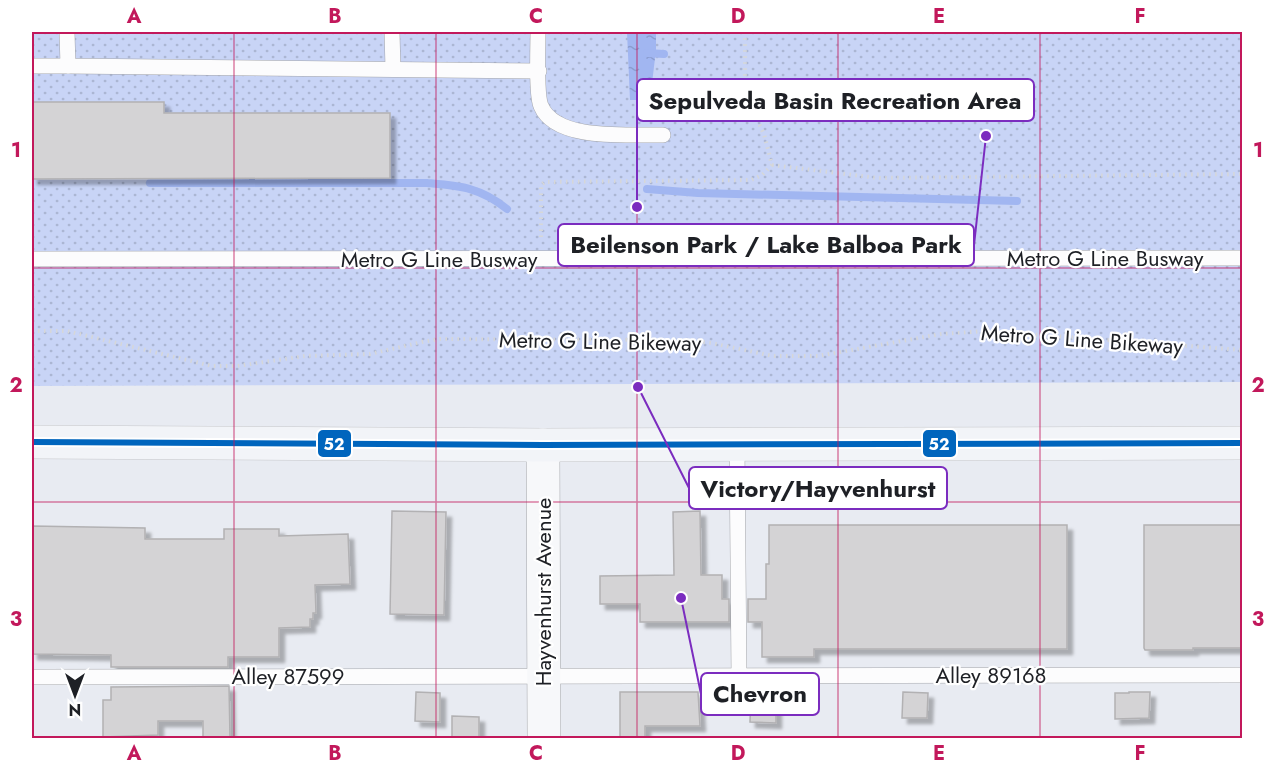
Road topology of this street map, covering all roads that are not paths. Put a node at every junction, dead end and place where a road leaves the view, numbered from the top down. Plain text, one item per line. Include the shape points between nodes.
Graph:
1 (68, 32) edge
2 (393, 32) edge
3 (538, 32) edge
4 (32, 66) edge
5 (68, 66) junction
6 (393, 69) junction
7 (539, 71) junction
8 (663, 135) dead end
9 (1242, 258) edge
10 (32, 259) edge
11 (32, 442) edge
12 (1242, 443) edge
13 (737, 444) junction
14 (543, 445) junction
15 (1242, 675) edge
16 (544, 676) junction
17 (739, 676) junction
18 (32, 677) edge
19 (544, 738) edge

1 - 5 lane
2 - 6 lane
3 - 7 lane
4 - 5 lane
5 - 6 lane
6 - 7 lane
7 - 8 lane via 540,105 549,119 579,133
9 - 10 lane, Metro G Line Busway
11 - 14 main road
12 - 13 main road
13 - 14 main road
13 - 17 lane
14 - 16 main road, Hayvenhurst Avenue
15 - 17 lane, Alley 89168
16 - 17 lane, Alley 89168
16 - 18 lane, Alley 87599
16 - 19 main road, Hayvenhurst Avenue

